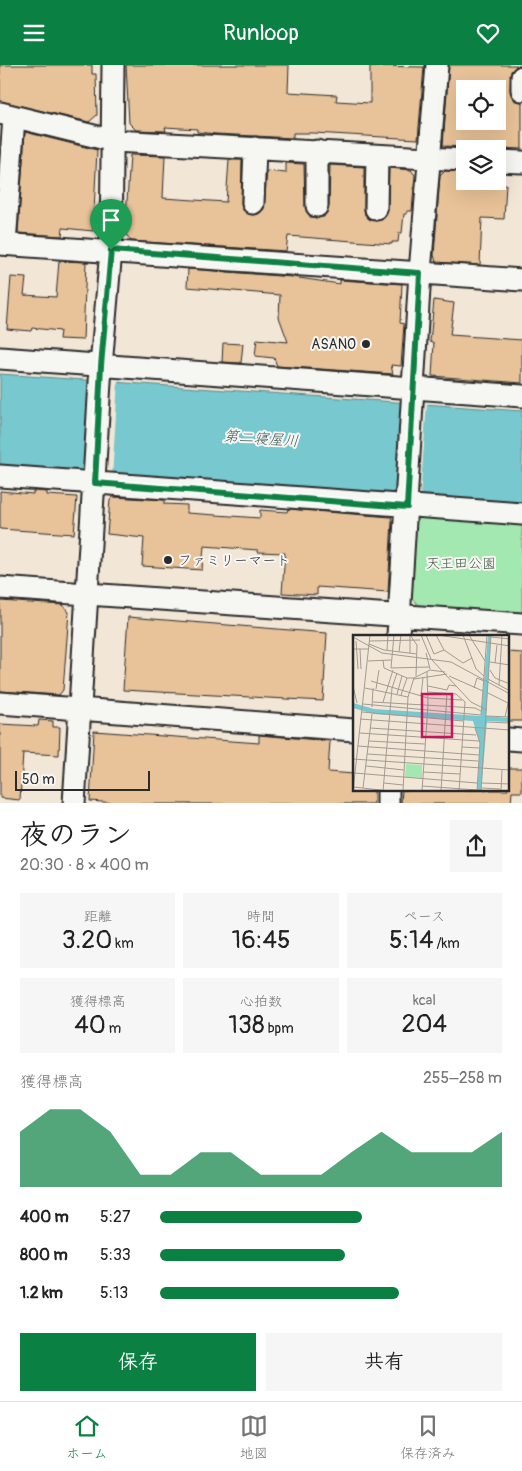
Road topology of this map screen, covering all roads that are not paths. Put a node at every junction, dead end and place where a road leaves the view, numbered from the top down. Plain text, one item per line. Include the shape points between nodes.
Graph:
1 (113, 65) edge
2 (437, 65) edge
3 (522, 77) edge
4 (522, 90) edge
5 (7, 115) edge
6 (114, 141) junction
7 (255, 148) junction
8 (316, 151) junction
9 (377, 156) junction
10 (429, 159) junction
11 (456, 160) edge
12 (506, 161) edge
13 (522, 162) edge
14 (4, 173) edge
15 (253, 203) dead end
16 (316, 206) dead end
17 (376, 209) dead end
18 (3, 244) edge
19 (111, 250) junction
20 (420, 273) junction
21 (522, 280) edge
22 (0, 358) edge
23 (101, 373) junction
24 (414, 395) junction
25 (522, 396) edge
26 (0, 476) edge
27 (95, 480) junction
28 (408, 503) junction
29 (522, 514) edge
30 (0, 588) edge
31 (88, 595) junction
32 (522, 624) edge
33 (399, 626) edge
34 (0, 703) edge
35 (80, 708) junction
36 (353, 730) edge
37 (74, 803) edge

1 - 6 street
2 - 10 street
3 - 4 street
5 - 6 street
5 - 14 street
6 - 7 street
6 - 19 street
7 - 8 street
7 - 15 street
8 - 9 street
8 - 16 street
9 - 10 street
9 - 17 street
10 - 11 street
10 - 20 street
12 - 13 street
14 - 18 street
18 - 19 street
19 - 20 street
19 - 23 street
20 - 21 street
20 - 24 street
22 - 23 street
23 - 24 street
23 - 27 street
24 - 25 street
24 - 28 street
26 - 27 street
27 - 28 street
27 - 31 street
28 - 29 street
28 - 33 street
30 - 31 street
31 - 33 street
31 - 35 street
32 - 33 street
34 - 35 street
35 - 36 street
35 - 37 street

